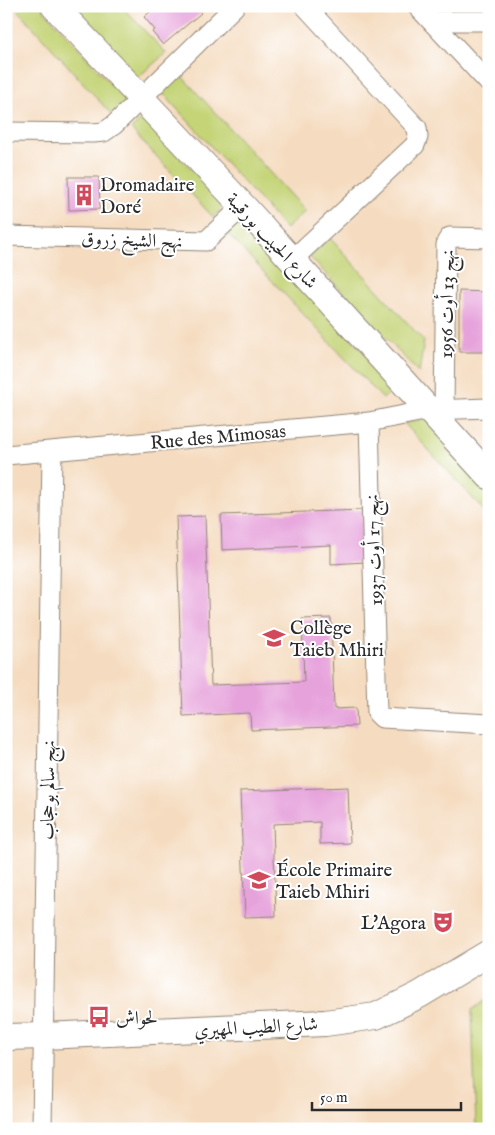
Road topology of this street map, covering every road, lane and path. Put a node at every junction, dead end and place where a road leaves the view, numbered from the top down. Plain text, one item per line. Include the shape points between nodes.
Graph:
1 (54, 6) edge
2 (235, 6) edge
3 (305, 6) edge
4 (417, 6) edge
5 (431, 21) junction
6 (489, 21) edge
7 (489, 82) edge
8 (141, 98) junction
9 (6, 132) edge
10 (243, 206) junction
11 (6, 236) edge
12 (489, 238) edge
13 (292, 260) junction
14 (489, 408) edge
15 (437, 410) junction
16 (369, 422) junction
17 (52, 451) junction
18 (6, 455) edge
19 (489, 476) edge
20 (489, 724) edge
21 (489, 953) edge
22 (44, 1036) junction
23 (6, 1037) edge
24 (42, 1129) edge

1 - 8 main road, شارع الحبيب بورقيبة
2 - 8 street
3 - 13 street via 417,128 418,137 415,145
4 - 5 street
5 - 6 street
5 - 7 street
8 - 9 street via 104,132
8 - 10 main road, شارع الحبيب بورقيبة
10 - 11 street, نهج الشيخ زروق via 206,242
10 - 13 main road, شارع الحبيب بورقيبة
12 - 15 street, نهج 13 أوت 1956 via 450,237 447,241
13 - 15 main road, شارع الحبيب بورقيبة
14 - 15 street, Rue des Mimosas
15 - 16 street, Rue des Mimosas
15 - 19 main road, شارع الحبيب بورقيبة
16 - 17 street, Rue des Mimosas
16 - 20 street, نهج 17 أوت 1937 via 377,713 382,718
17 - 18 street, Rue des Mimosas
17 - 22 street, نهج سالم بوحجاب
21 - 22 main road, شارع الطيب المهيري via 419,995 376,1016 325,1023
22 - 23 main road, شارع الطيب المهيري
22 - 24 street, نهج سالم بوحجاب

